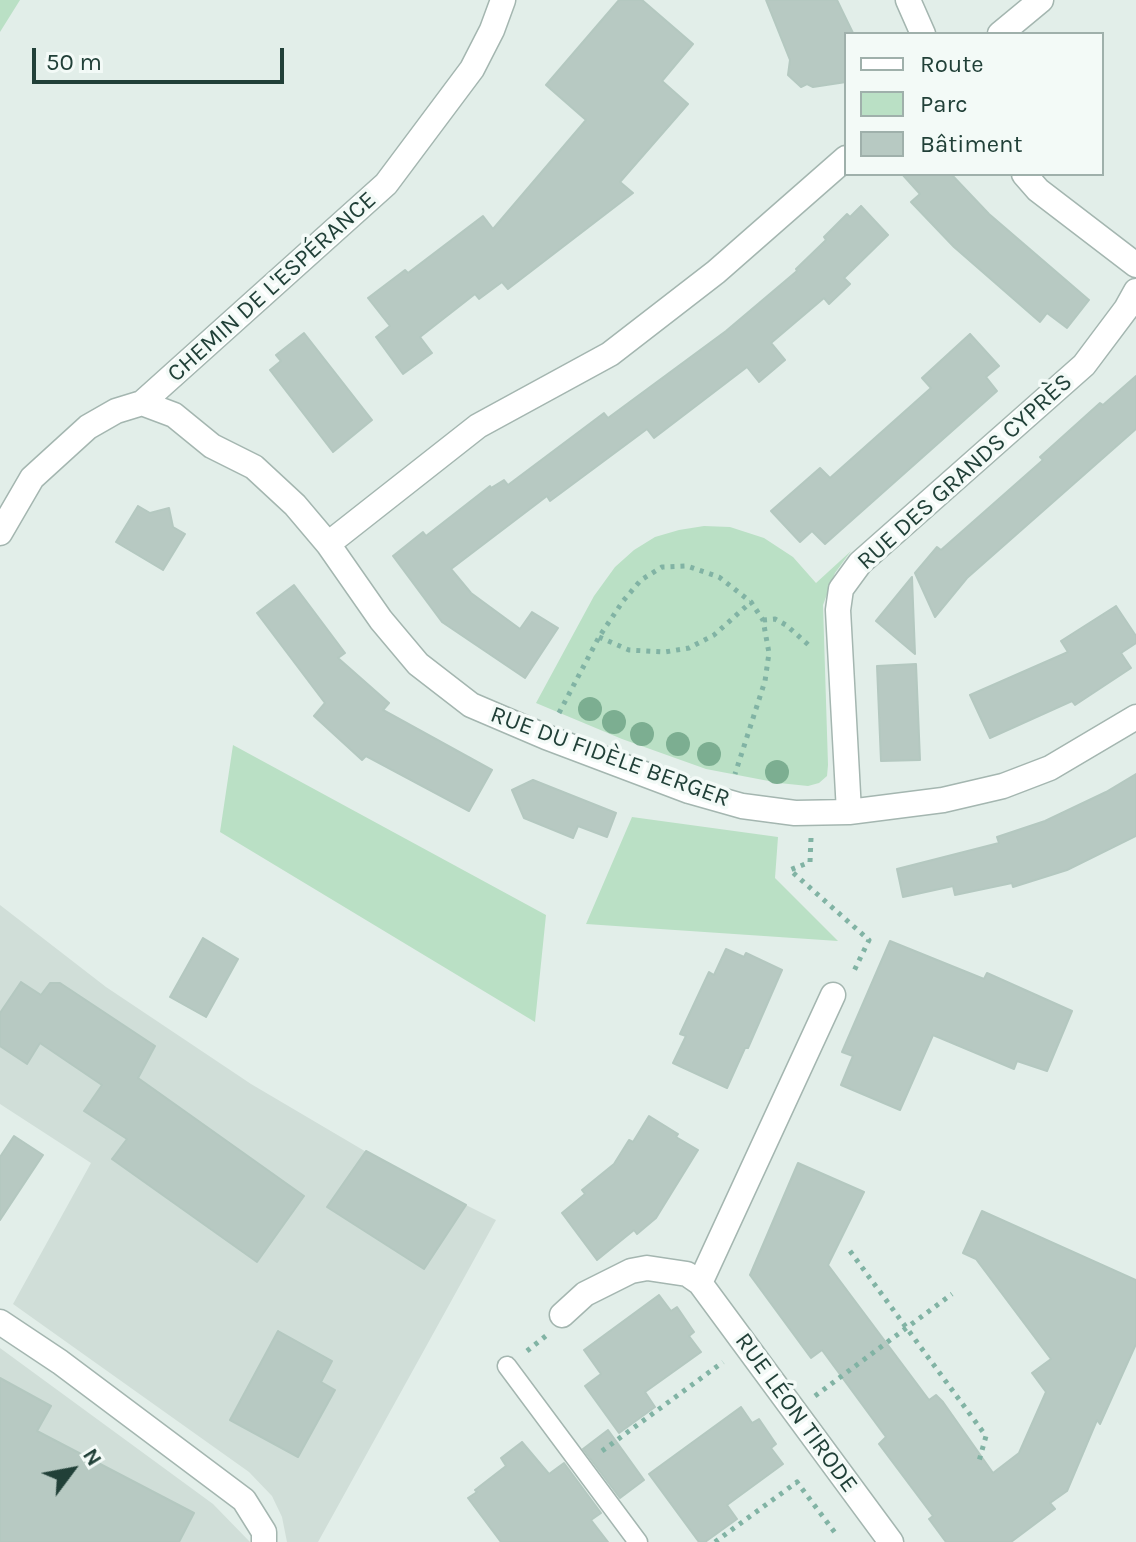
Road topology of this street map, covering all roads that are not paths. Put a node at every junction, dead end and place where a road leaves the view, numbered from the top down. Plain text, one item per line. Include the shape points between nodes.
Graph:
1 (503, 0) edge
2 (908, 0) edge
3 (1041, 0) edge
4 (922, 32) edge
5 (1002, 32) edge
6 (844, 160) edge
7 (1026, 176) edge
8 (1136, 265) edge
9 (1136, 291) edge
10 (142, 403) junction
11 (0, 533) edge
12 (328, 544) junction
13 (1136, 717) edge
14 (849, 812) junction
15 (833, 995) road end
16 (700, 1283) junction
17 (562, 1315) road end
18 (0, 1322) edge
19 (507, 1366) road end
20 (264, 1542) edge
21 (638, 1542) edge
22 (891, 1542) edge

1 - 10 street, CHEMIN DE L'ESPÉRANCE via 472,69 386,184
2 - 4 street
3 - 5 street
6 - 12 street via 716,272 610,354 478,426
7 - 8 street
9 - 14 street, RUE DES GRANDS CYPRÈS via 1084,365 860,563 841,589
10 - 11 street, CHEMIN DE L'ESPÉRANCE via 88,427 32,478
10 - 12 street, RUE DU FIDÈLE BERGER via 174,415 212,446 254,467
12 - 14 street, RUE DU FIDÈLE BERGER via 418,664 471,705 726,802 795,813
13 - 14 street, RUE DU FIDÈLE BERGER via 1050,768 1003,786
15 - 16 street
16 - 17 street via 687,1274 631,1271 585,1294
16 - 22 street, RUE LÉON TIRODE
18 - 20 street via 244,1500 264,1532
19 - 21 lane

